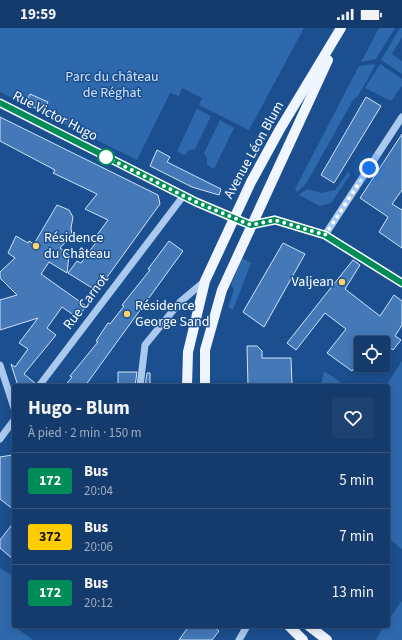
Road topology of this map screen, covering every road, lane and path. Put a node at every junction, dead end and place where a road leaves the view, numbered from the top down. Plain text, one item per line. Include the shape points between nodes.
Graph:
1 (342, 28) edge
2 (0, 103) edge
3 (402, 117) edge
4 (184, 196) junction
5 (233, 218) junction
6 (251, 225) junction
7 (325, 235) junction
8 (205, 281) junction
9 (402, 283) edge
10 (0, 365) edge
11 (41, 384) edge
12 (140, 384) edge
13 (187, 384) edge
14 (205, 384) edge
15 (12, 402) edge
16 (11, 431) edge
17 (0, 439) edge
18 (246, 628) edge
19 (291, 628) edge
20 (312, 628) edge
21 (239, 640) edge
22 (304, 640) edge
23 (328, 640) edge

1 - 5 main road, Avenue Léon Blum via 280,129
1 - 6 main road, Avenue Léon Blum
2 - 4 street, Rue Victor Hugo
3 - 7 street
4 - 5 street, Rue Victor Hugo
4 - 11 street, Rue Carnot
5 - 6 street, Rue Victor Hugo
5 - 8 main road, Avenue Léon Blum
6 - 7 street via 275,220
6 - 14 main road, Avenue Léon Blum via 222,290 205,350
7 - 9 street
8 - 12 street via 180,302 145,346
8 - 13 main road, Avenue Léon Blum via 188,352
10 - 15 street
16 - 17 street
18 - 21 street
19 - 22 main road
20 - 23 main road

